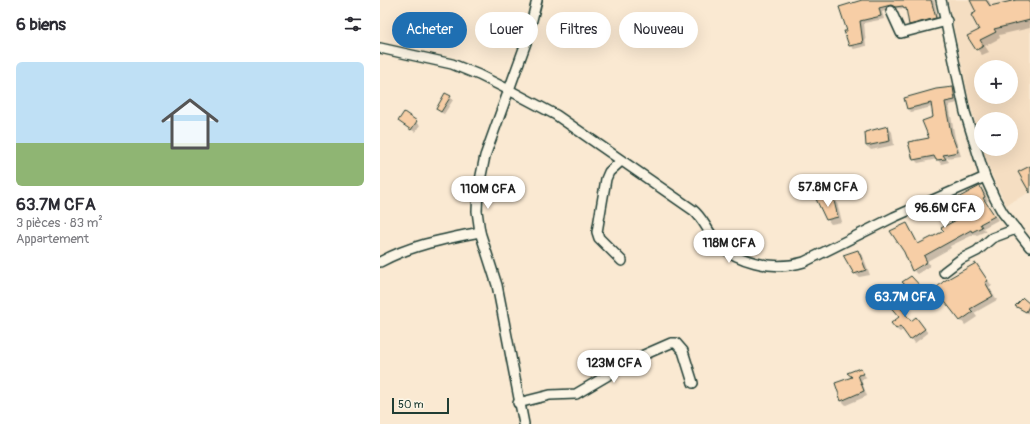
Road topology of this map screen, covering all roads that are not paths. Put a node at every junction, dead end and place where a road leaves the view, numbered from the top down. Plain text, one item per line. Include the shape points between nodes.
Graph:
1 (537, 0) edge
2 (941, 0) edge
3 (891, 11) dead end
4 (947, 21) junction
5 (380, 48) edge
6 (509, 90) junction
7 (621, 161) junction
8 (985, 177) junction
9 (1016, 229) junction
10 (480, 232) junction
11 (1030, 247) edge
12 (622, 261) dead end
13 (380, 262) edge
14 (944, 272) dead end
15 (693, 383) dead end
16 (518, 403) junction
17 (524, 424) edge

1 - 6 street via 527,40
2 - 4 street
3 - 4 street via 901,33
4 - 8 street via 965,112
5 - 6 street via 452,64
6 - 7 street via 556,115
6 - 10 street via 482,169 477,211
7 - 8 street via 698,215 713,237 729,252 740,258 768,265 794,265 804,262 894,217
7 - 12 street via 609,172 606,179 597,232 599,238
8 - 9 street via 994,199
9 - 11 street
9 - 14 street via 992,238
10 - 13 street via 409,249
10 - 16 street via 497,285
15 - 16 street via 682,351 676,343 671,343 639,357 576,394 550,395
16 - 17 street

